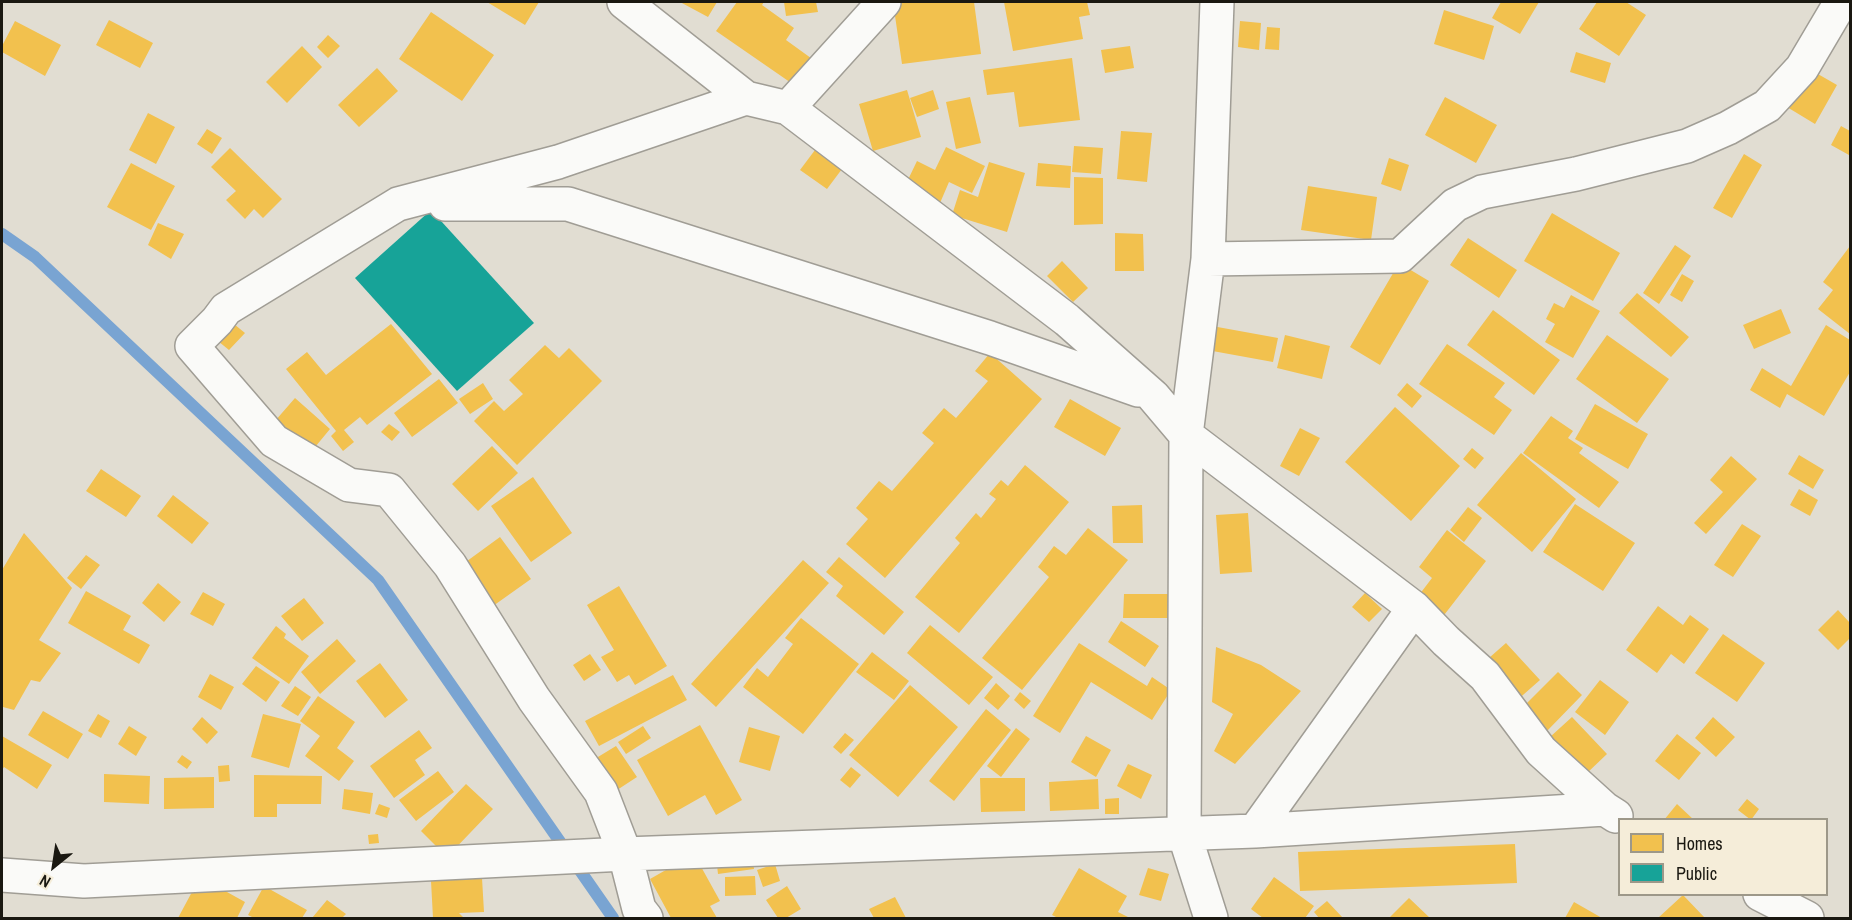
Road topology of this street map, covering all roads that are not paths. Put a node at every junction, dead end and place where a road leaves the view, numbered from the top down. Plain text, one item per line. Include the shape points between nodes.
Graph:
1 (624, 2) edge
2 (884, 2) edge
3 (1217, 2) edge
4 (1842, 13) edge
5 (746, 99) junction
6 (788, 108) junction
7 (398, 204) junction
8 (1208, 259) junction
9 (1153, 396) junction
10 (1186, 435) junction
11 (1414, 608) junction
12 (1613, 814) edge
13 (1255, 831) junction
14 (1184, 833) junction
15 (625, 854) junction
16 (2, 875) edge
17 (1764, 896) edge
18 (646, 918) edge
19 (1211, 918) edge
20 (1808, 918) edge

1 - 5 street
2 - 6 street
3 - 8 street
4 - 8 street via 1802,68 1767,106 1687,146 1576,174 1482,192 1455,206 1400,256
5 - 6 street
5 - 7 street via 558,162
6 - 9 street via 1067,320
7 - 9 street via 568,204 990,338
7 - 15 street via 226,309 192,346 274,441 349,485 389,490 450,565 534,699 601,792
8 - 10 street
9 - 10 street
10 - 11 street
10 - 14 street
11 - 12 street via 1485,676 1541,751
11 - 13 street
12 - 13 street
13 - 14 street
14 - 15 street
14 - 19 street
15 - 16 street via 84,881
15 - 18 street via 639,909
17 - 20 street

